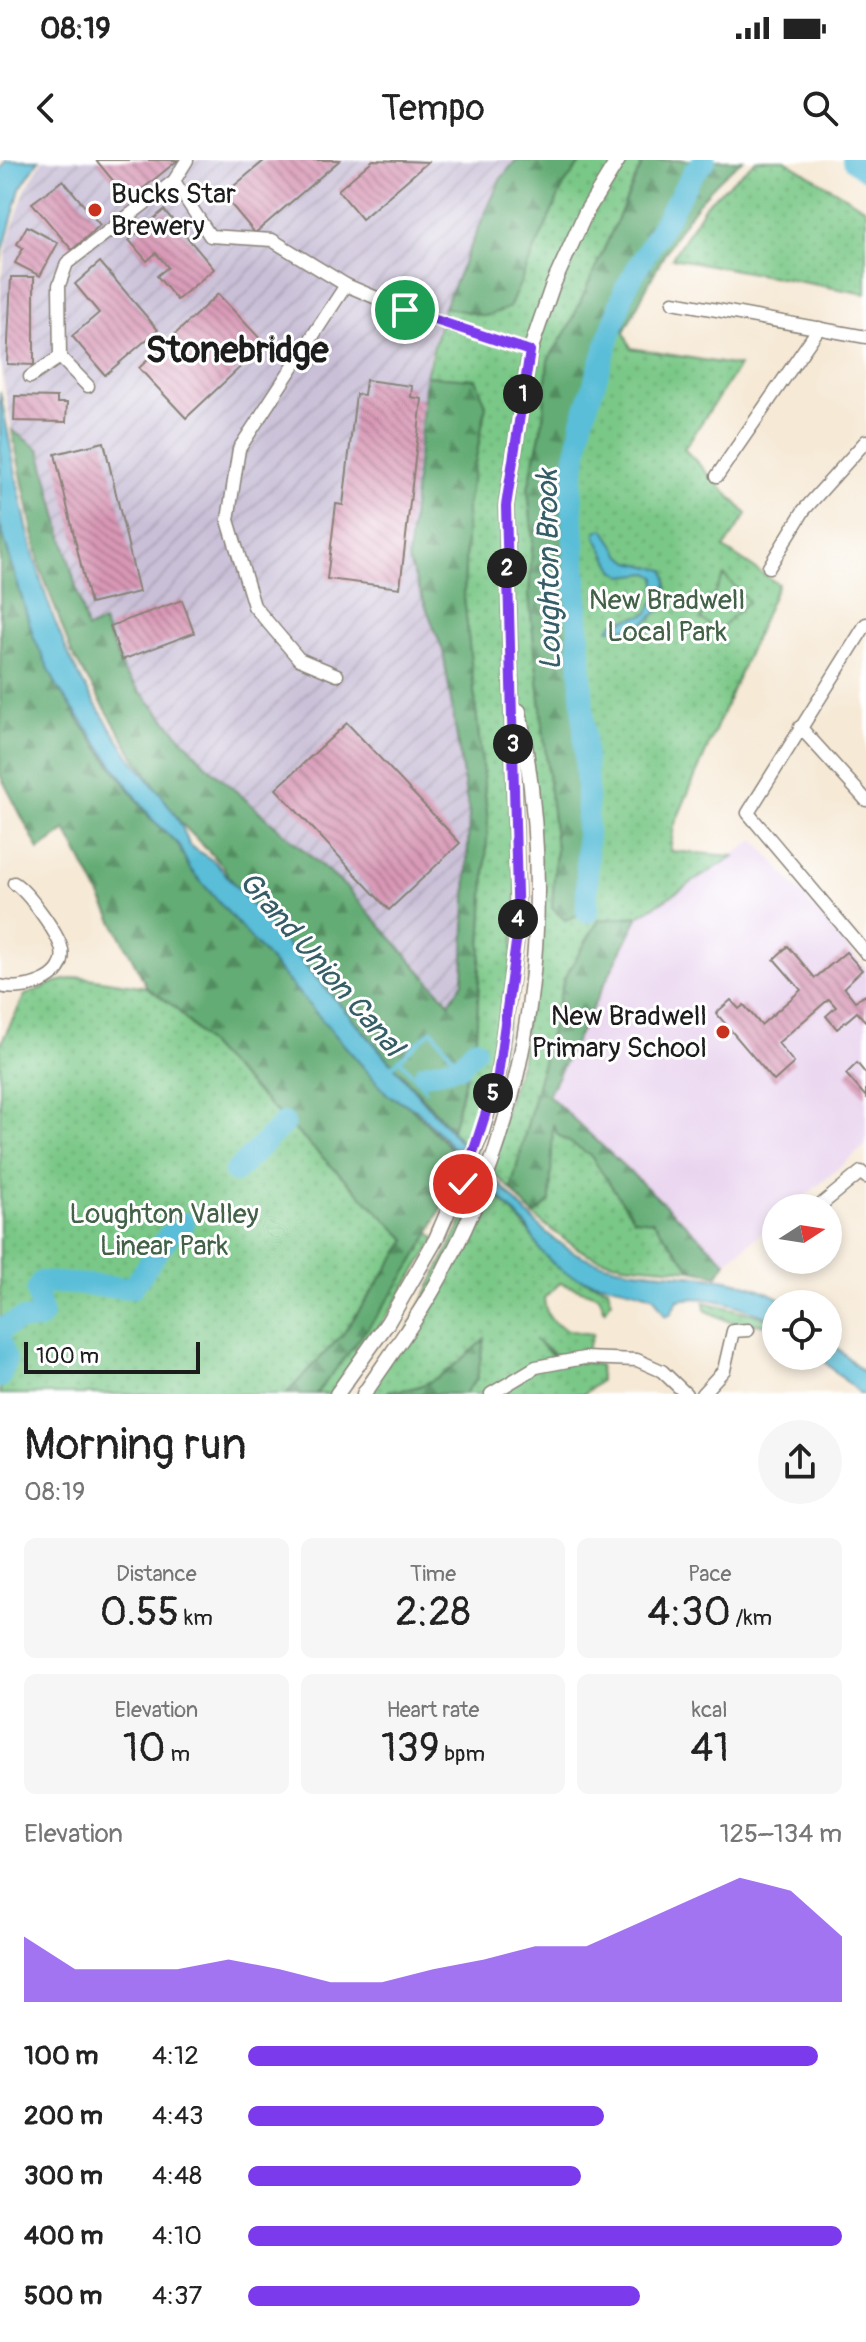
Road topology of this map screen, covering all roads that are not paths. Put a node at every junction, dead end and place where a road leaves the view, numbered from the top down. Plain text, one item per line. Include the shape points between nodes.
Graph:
1 (187, 160) edge
2 (618, 160) edge
3 (174, 181) junction
4 (346, 285) junction
5 (673, 302) dead end
6 (819, 328) junction
7 (866, 337) edge
8 (530, 351) junction
9 (60, 357) junction
10 (30, 377) dead end
11 (88, 386) dead end
12 (866, 441) edge
13 (717, 476) dead end
14 (769, 567) dead end
15 (866, 624) edge
16 (854, 640) junction
17 (866, 651) edge
18 (337, 675) dead end
19 (513, 679) junction
20 (800, 727) junction
21 (866, 800) edge
22 (14, 883) dead end
23 (866, 953) edge
24 (0, 986) edge
25 (866, 1177) edge
26 (834, 1194) edge
27 (748, 1330) dead end
28 (337, 1394) edge
29 (364, 1394) edge
30 (491, 1394) edge
31 (686, 1394) edge
32 (702, 1394) edge

1 - 3 street
2 - 8 street via 586,212
3 - 4 street via 210,236 272,240
3 - 9 street via 67,263 59,285
4 - 8 street
4 - 18 street via 239,449 228,520 254,606 299,659
5 - 6 street
6 - 7 street
6 - 13 street
8 - 19 street via 506,506
9 - 10 street
9 - 11 street
12 - 14 street via 804,510
15 - 16 street
16 - 17 street
16 - 20 street
19 - 28 street via 518,928 498,1075 481,1135 436,1239 388,1322
19 - 29 street via 528,754 538,885 522,1058 493,1158 444,1271
20 - 21 street
20 - 23 street via 748,813
22 - 24 street via 26,891 62,949 61,961 38,984
25 - 26 street via 861,1172
27 - 32 street via 728,1327 724,1370
30 - 31 street via 536,1367 584,1358 637,1360 662,1371

